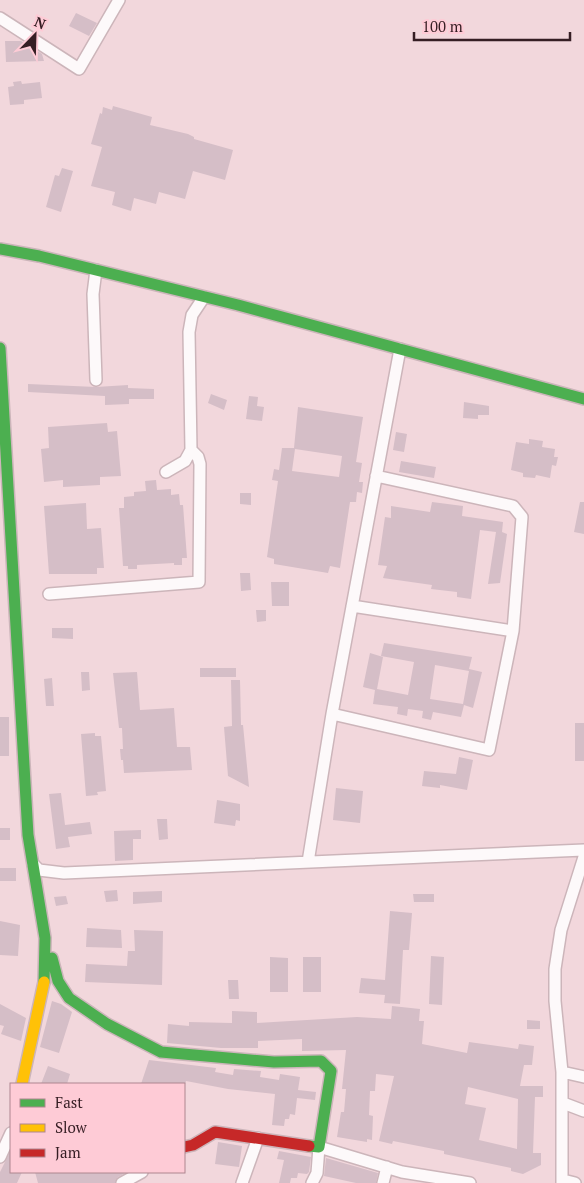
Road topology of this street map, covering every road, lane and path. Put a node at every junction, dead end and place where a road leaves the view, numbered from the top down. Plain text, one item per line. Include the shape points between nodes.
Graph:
1 (119, 0) edge
2 (0, 18) edge
3 (0, 249) edge
4 (96, 270) junction
5 (204, 297) junction
6 (0, 348) edge
7 (400, 349) junction
8 (96, 380) dead end
9 (584, 399) edge
10 (191, 450) junction
11 (166, 472) dead end
12 (376, 476) junction
13 (49, 594) dead end
14 (352, 606) junction
15 (513, 631) junction
16 (332, 714) junction
17 (584, 850) edge
18 (584, 857) edge
19 (308, 862) junction
20 (33, 864) junction
21 (46, 936) junction
22 (562, 1072) junction
23 (584, 1077) edge
24 (22, 1083) edge
25 (563, 1103) junction
26 (584, 1111) edge
27 (10, 1135) edge
28 (258, 1138) junction
29 (185, 1147) edge
30 (319, 1147) junction
31 (0, 1157) edge
32 (388, 1167) junction
33 (140, 1173) edge
34 (457, 1181) edge
35 (562, 1181) edge
36 (122, 1183) edge
37 (242, 1183) edge
38 (312, 1183) edge
39 (383, 1183) edge
40 (470, 1183) edge
41 (575, 1183) edge

1 - 2 street via 79,69
3 - 4 street
4 - 5 street
4 - 8 street via 93,294
5 - 7 street
5 - 10 street via 192,315 189,332
6 - 20 street via 29,848
7 - 9 street
7 - 12 street
10 - 11 street via 185,461
10 - 13 street via 198,456 200,464 199,582
12 - 14 street
12 - 15 street via 513,506 522,517
14 - 15 street
14 - 16 street
15 - 16 street via 490,750
16 - 19 street
17 - 19 street
18 - 22 street via 562,930 555,969
19 - 20 street via 64,873 40,870
20 - 21 street
21 - 24 street via 46,973
21 - 30 street via 58,981 69,998 107,1024 160,1052 274,1062 321,1061 327,1065 331,1070
22 - 23 street
22 - 25 street
25 - 26 street
25 - 35 street
27 - 31 street
28 - 29 street via 215,1132
28 - 30 street
28 - 37 street
30 - 32 street
30 - 38 street via 317,1172
32 - 34 street
32 - 39 street
33 - 36 street
34 - 40 street
35 - 41 street

